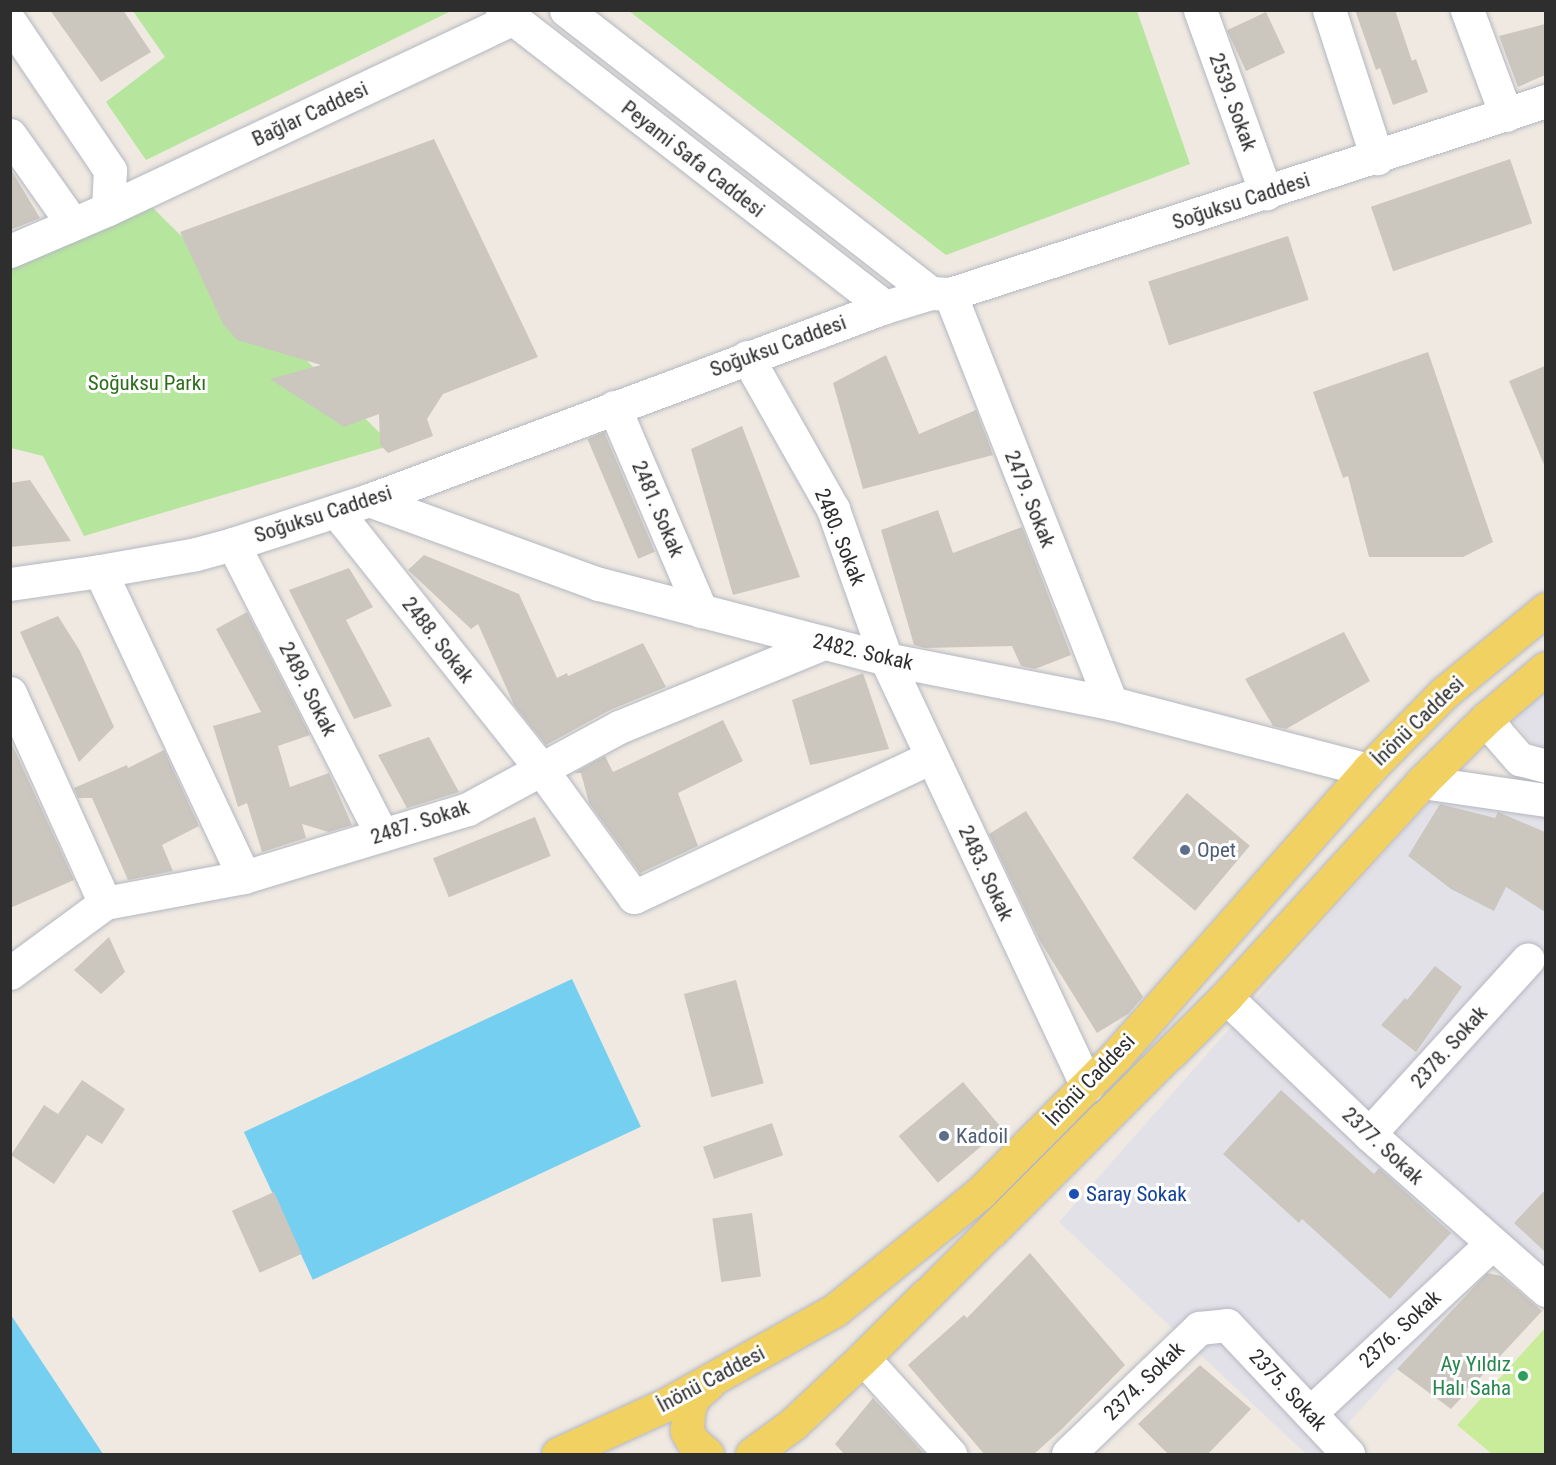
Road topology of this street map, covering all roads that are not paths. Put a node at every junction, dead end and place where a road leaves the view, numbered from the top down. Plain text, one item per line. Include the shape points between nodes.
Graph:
1 (566, 10) edge
2 (1200, 10) edge
3 (1329, 10) edge
4 (1467, 10) edge
5 (507, 15) edge
6 (10, 22) edge
7 (1545, 101) edge
8 (1506, 115) junction
9 (10, 135) edge
10 (1377, 158) junction
11 (1266, 193) junction
12 (108, 209) junction
13 (72, 223) junction
14 (10, 251) edge
15 (940, 294) junction
16 (885, 307) junction
17 (747, 357) junction
18 (614, 407) junction
19 (369, 500) junction
20 (336, 511) junction
21 (233, 544) junction
22 (100, 571) junction
23 (10, 584) edge
24 (1545, 609) edge
25 (701, 611) junction
26 (824, 643) junction
27 (886, 659) junction
28 (1545, 668) edge
29 (10, 693) edge
30 (1111, 703) junction
31 (1487, 718) junction
32 (932, 757) junction
33 (1545, 766) edge
34 (541, 769) junction
35 (1368, 770) junction
36 (1422, 782) junction
37 (1545, 800) edge
38 (382, 835) junction
39 (244, 877) junction
40 (105, 903) junction
41 (1528, 959) dead end
42 (10, 973) edge
43 (1226, 997) junction
44 (1087, 1086) junction
45 (1369, 1134) junction
46 (1491, 1244) junction
47 (1545, 1290) edge
48 (1227, 1325) joint
49 (863, 1358) junction
50 (720, 1375) junction
51 (1310, 1413) junction
52 (793, 1424) junction
53 (565, 1451) edge
54 (620, 1455) edge
55 (707, 1455) edge
56 (752, 1455) edge
57 (773, 1455) edge
58 (950, 1455) edge
59 (1068, 1455) edge
60 (1348, 1455) edge

1 - 15 street, Peyami Safa Caddesi
2 - 11 street, 2539. Sokak
3 - 10 street
4 - 8 street
5 - 12 street, Bağlar Caddesi
5 - 16 street, Peyami Safa Caddesi
6 - 12 street via 110,170
7 - 8 street, Soğuksu Caddesi
8 - 10 street, Soğuksu Caddesi
9 - 13 street
10 - 11 street, Soğuksu Caddesi
11 - 15 street, Soğuksu Caddesi
12 - 13 street, Bağlar Caddesi
13 - 14 street, Bağlar Caddesi
15 - 16 street, Soğuksu Caddesi
15 - 30 street, 2479. Sokak
16 - 17 street, Soğuksu Caddesi
17 - 18 street, Soğuksu Caddesi
17 - 27 street, 2480. Sokak via 833,509
18 - 19 street, Soğuksu Caddesi
18 - 25 street, 2481. Sokak
19 - 20 street, Soğuksu Caddesi
19 - 25 street, 2482. Sokak via 599,584
20 - 21 street, Soğuksu Caddesi
20 - 34 street, 2488. Sokak
21 - 22 street, Soğuksu Caddesi
21 - 38 street, 2489. Sokak
22 - 23 street, Soğuksu Caddesi
22 - 39 street
24 - 35 main road, İnönü Caddesi via 1445,692
25 - 26 street, 2482. Sokak
26 - 27 street, 2482. Sokak
26 - 34 street, 2487. Sokak via 619,727
27 - 30 street, 2482. Sokak
27 - 32 street, 2483. Sokak
28 - 31 main road, İnönü Caddesi
29 - 40 street
30 - 35 street, 2482. Sokak
31 - 33 street via 1520,759
31 - 36 main road, İnönü Caddesi
32 - 34 street, 2488. Sokak via 634,897
32 - 44 street, 2483. Sokak
34 - 38 street, 2487. Sokak via 468,809
35 - 44 main road, İnönü Caddesi
36 - 37 street
36 - 43 main road, İnönü Caddesi
38 - 39 street, 2487. Sokak
39 - 40 street, 2487. Sokak
40 - 42 street, 2487. Sokak
41 - 45 street, 2378. Sokak
43 - 45 street, 2377. Sokak
43 - 49 main road, İnönü Caddesi
44 - 50 main road, İnönü Caddesi via 980,1193 835,1310
45 - 46 street, 2377. Sokak
46 - 47 street, 2377. Sokak
46 - 51 street, 2376. Sokak
48 - 51 street, 2375. Sokak
48 - 59 street, 2374. Sokak via 1199,1328
49 - 52 main road, İnönü Caddesi
49 - 58 street
50 - 53 main road, İnönü Caddesi
50 - 55 main road via 693,1396 688,1412 687,1431
51 - 60 street, 2375. Sokak
52 - 56 main road
52 - 57 main road
53 - 54 main road via 599,1447

